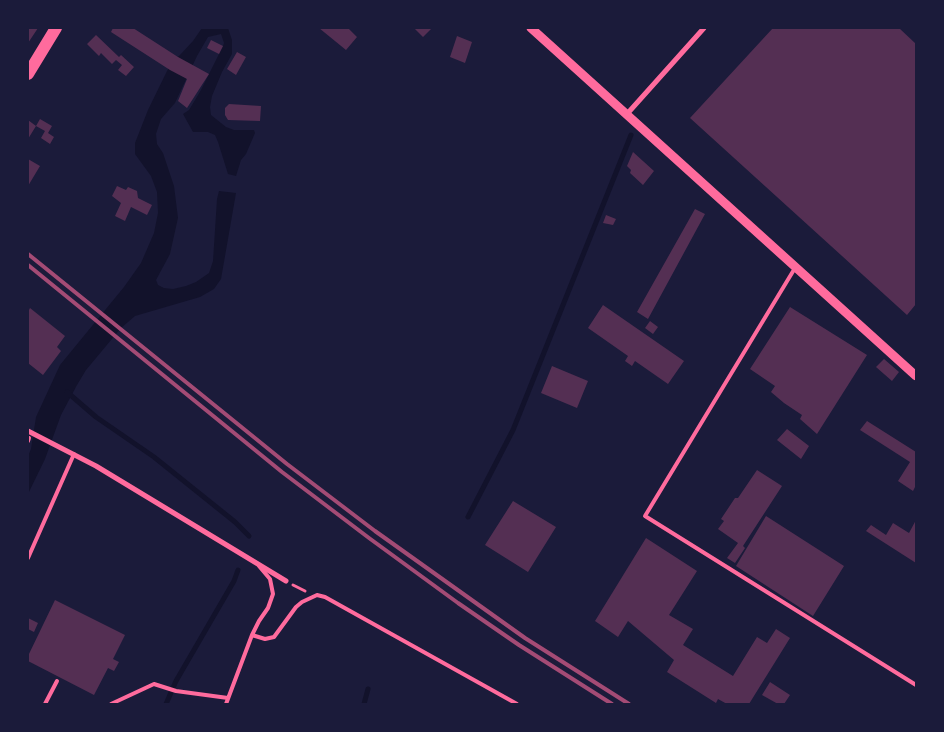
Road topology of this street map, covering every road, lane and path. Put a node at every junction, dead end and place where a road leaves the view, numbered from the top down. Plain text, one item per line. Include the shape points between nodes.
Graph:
1 (56, 28) edge
2 (531, 28) edge
3 (704, 28) edge
4 (28, 74) edge
5 (627, 114) junction
6 (796, 267) junction
7 (916, 376) edge
8 (28, 431) edge
9 (74, 454) junction
10 (28, 558) edge
11 (258, 564) junction
12 (286, 581) joint
13 (313, 596) junction
14 (252, 635) junction
15 (57, 681) dead end
16 (916, 685) edge
17 (228, 698) junction
18 (45, 704) edge
19 (111, 704) edge
20 (226, 704) edge
21 (517, 704) edge

1 - 4 main road
2 - 5 street
3 - 5 street
5 - 6 street
6 - 7 street
6 - 16 lane via 645,516
8 - 9 street
9 - 10 lane
9 - 11 street
11 - 12 street
11 - 14 lane via 270,579 272,594 268,608
12 - 13 path
13 - 14 lane via 296,607 274,637 265,639
13 - 21 lane via 325,597
14 - 17 lane
15 - 18 lane
17 - 19 lane via 176,692 154,684
17 - 20 lane

